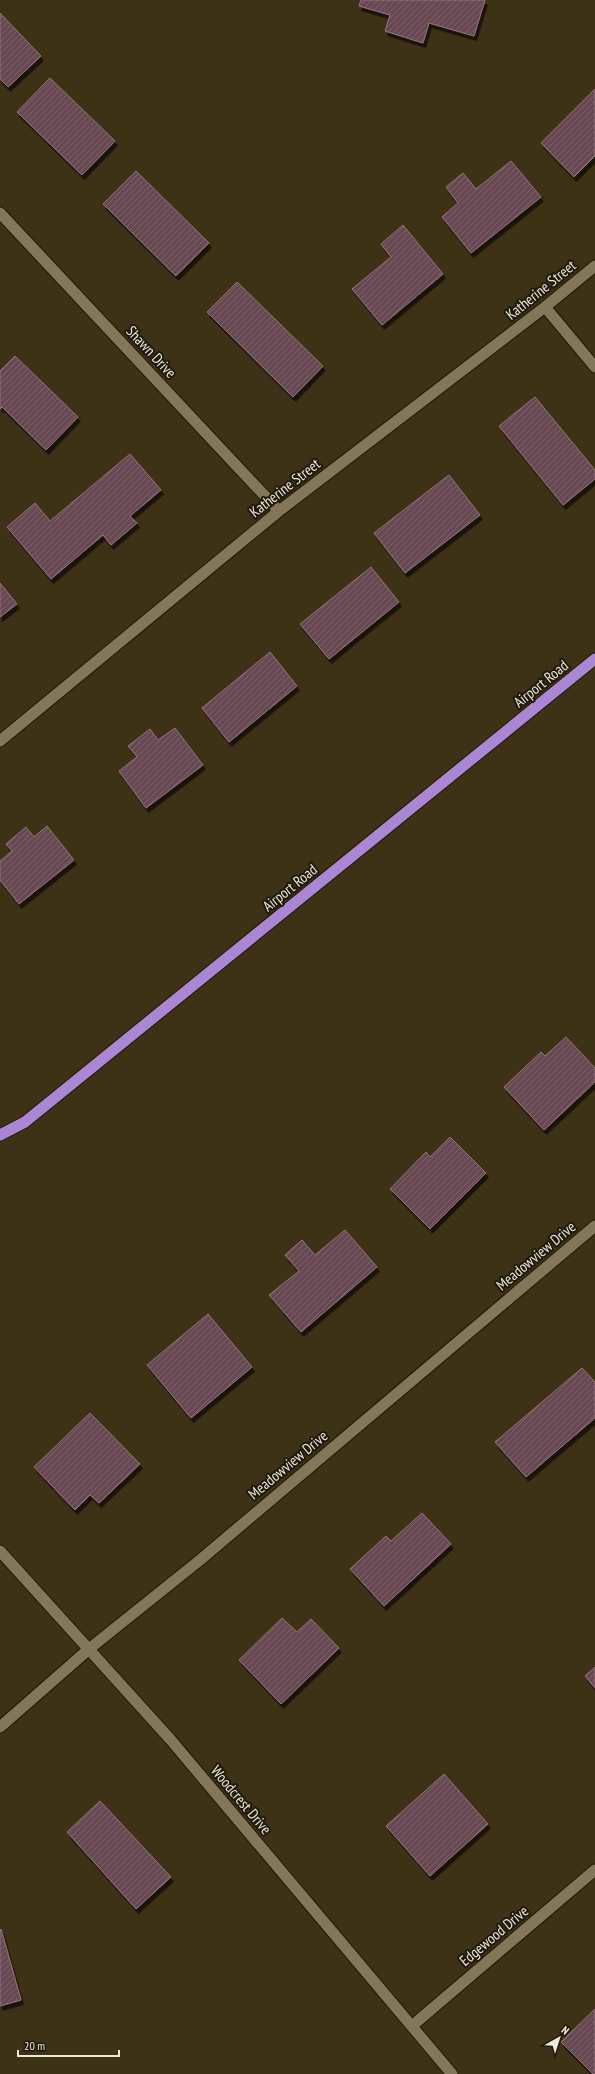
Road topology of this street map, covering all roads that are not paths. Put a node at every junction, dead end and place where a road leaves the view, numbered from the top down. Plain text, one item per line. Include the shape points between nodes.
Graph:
1 (0, 213) edge
2 (595, 266) edge
3 (545, 307) junction
4 (595, 367) edge
5 (279, 511) junction
6 (595, 659) edge
7 (0, 741) edge
8 (0, 1135) edge
9 (595, 1226) edge
10 (0, 1551) edge
11 (89, 1649) junction
12 (0, 1727) edge
13 (595, 1870) edge
14 (413, 2025) junction
15 (452, 2074) edge

1 - 5 street, Shawn Drive
2 - 3 street, Katherine Street
3 - 4 street
3 - 5 street, Katherine Street
5 - 7 street, Katherine Street
6 - 8 highway, Airport Road via 25,1122
9 - 11 street, Meadowview Drive via 212,1550
10 - 11 street, Woodcrest Drive
11 - 12 street, Meadowview Drive
11 - 14 street, Woodcrest Drive via 170,1739
13 - 14 street, Edgewood Drive
14 - 15 street, Woodcrest Drive

